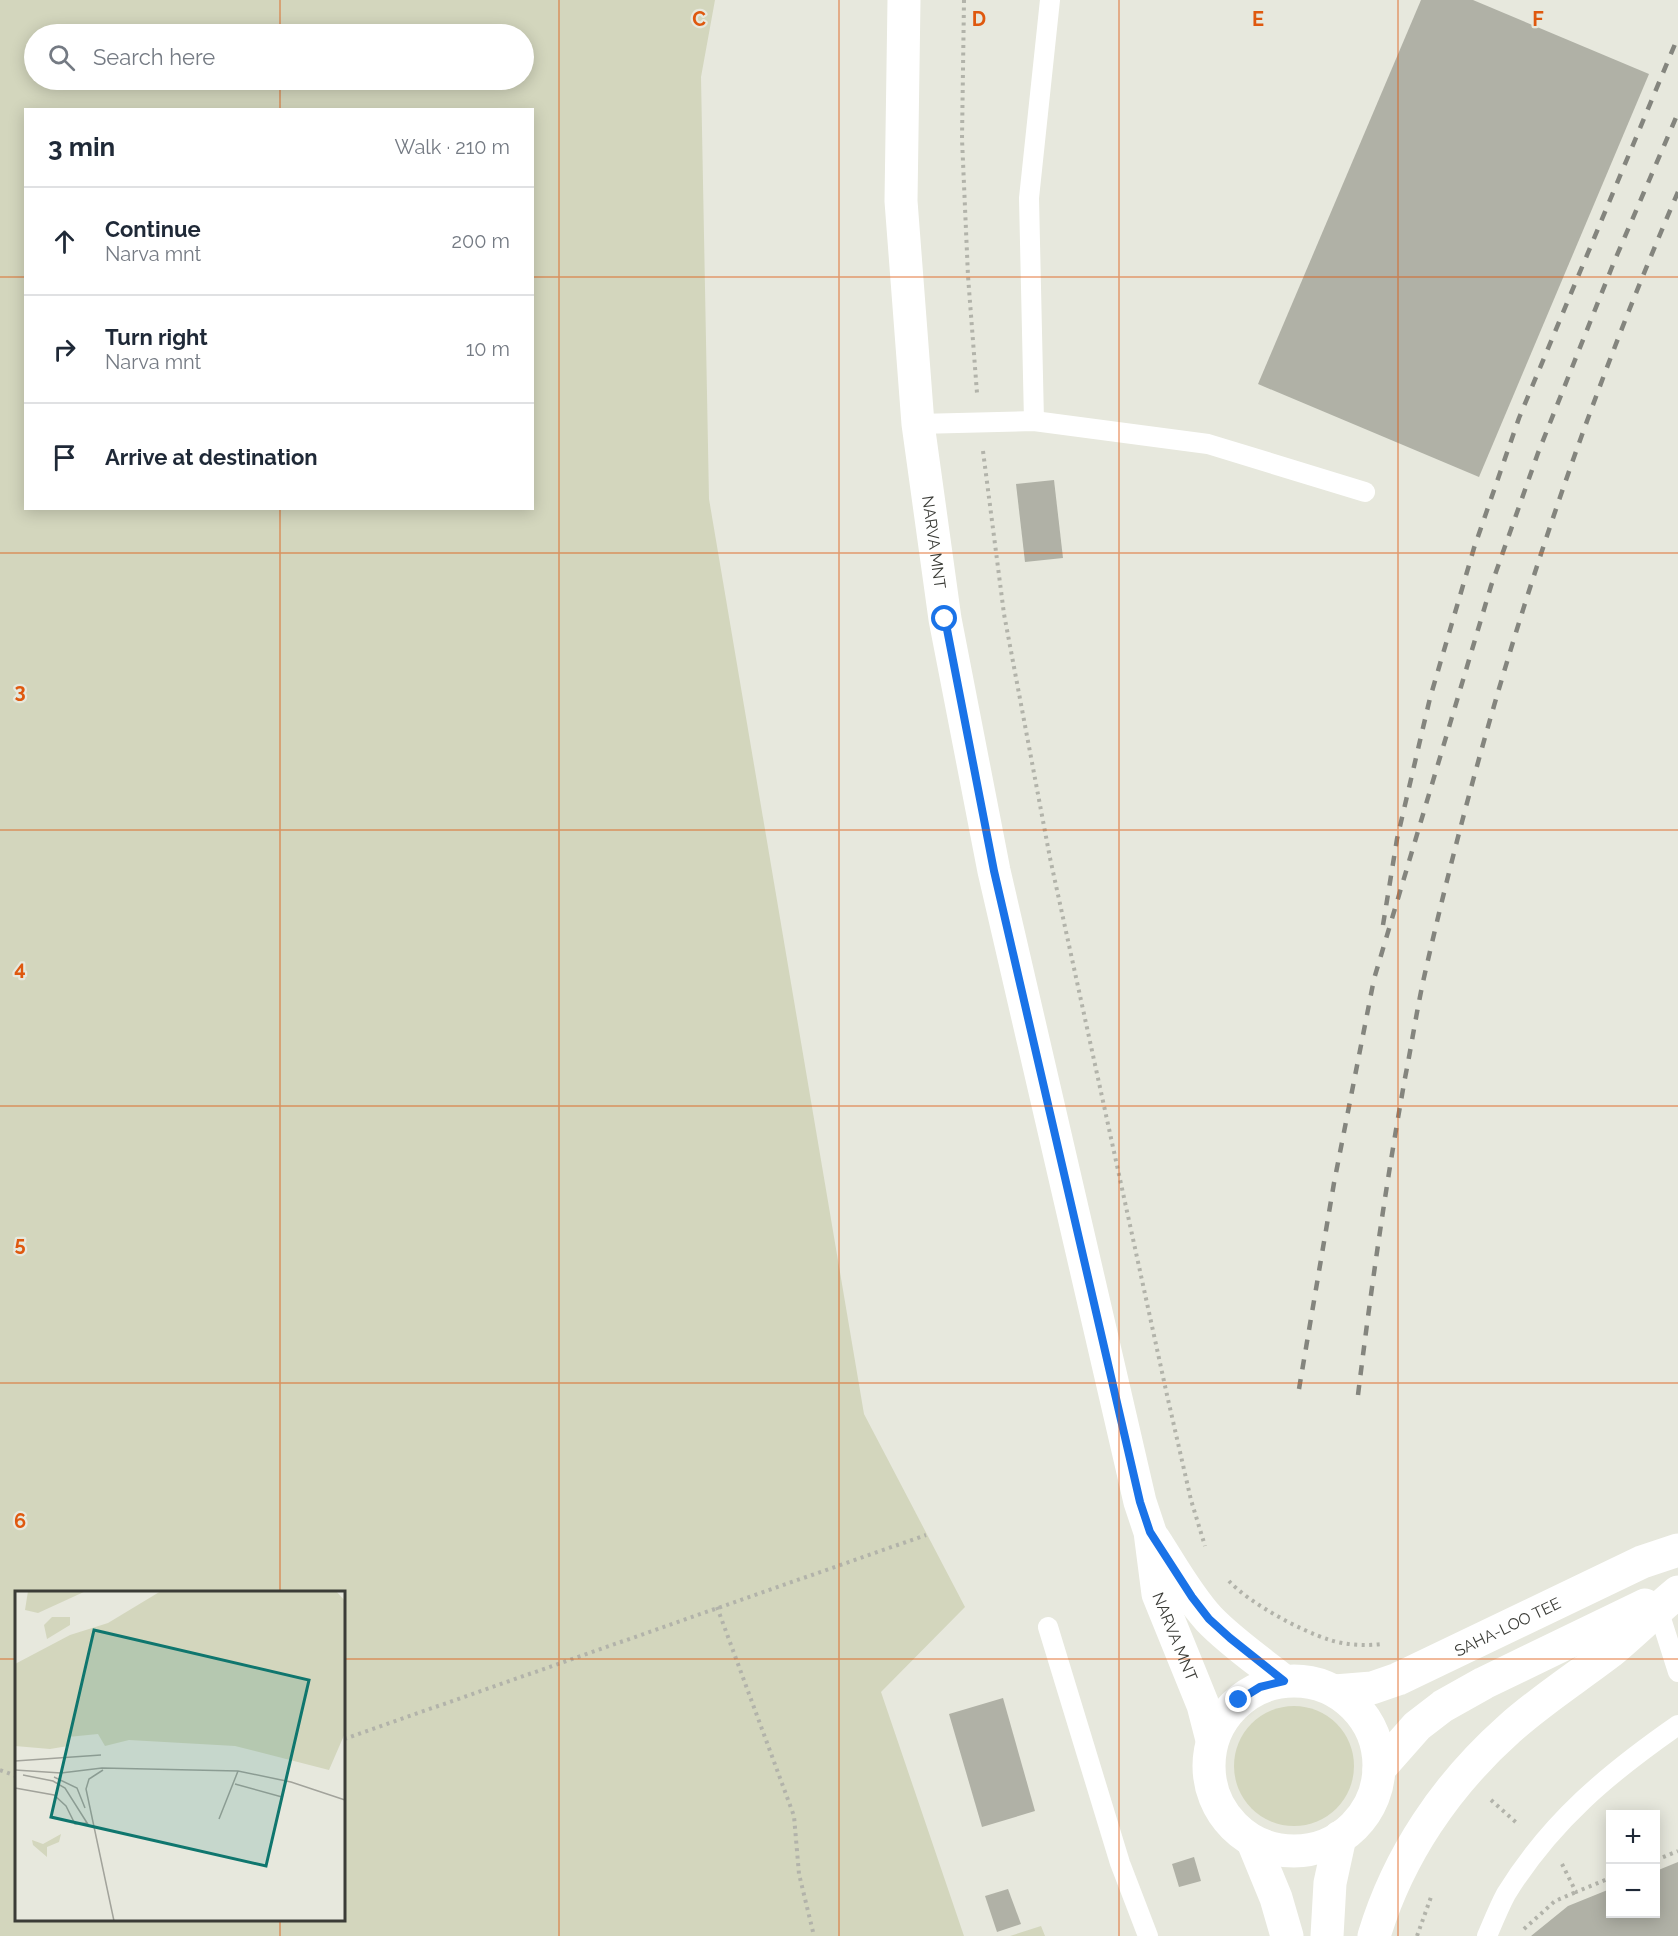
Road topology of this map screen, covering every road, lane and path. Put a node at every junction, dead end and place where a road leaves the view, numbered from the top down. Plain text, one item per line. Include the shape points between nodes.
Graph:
1 (904, 0) edge
2 (964, 0) edge
3 (1050, 0) edge
4 (1034, 421) junction
5 (979, 422) junction
6 (918, 424) junction
7 (1365, 492) dead end
8 (1150, 1532) junction
9 (926, 1535) dead end
10 (1207, 1550) dead end
11 (1678, 1550) edge
12 (1222, 1574) dead end
13 (1671, 1597) edge
14 (717, 1607) junction
15 (1048, 1627) dead end
16 (1385, 1643) dead end
17 (1678, 1672) edge
18 (1284, 1681) junction
19 (1335, 1691) junction
20 (1678, 1725) edge
21 (345, 1739) edge
22 (1212, 1740) junction
23 (1379, 1769) junction
24 (0, 1770) edge
25 (15, 1776) edge
26 (1498, 1791) dead end
27 (1484, 1808) dead end
28 (1341, 1837) junction
29 (1253, 1842) junction
30 (1678, 1851) edge
31 (1660, 1858) edge
32 (1576, 1892) dead end
33 (1432, 1895) dead end
34 (814, 1936) edge
35 (1148, 1936) edge
36 (1287, 1936) edge
37 (1327, 1936) edge
38 (1374, 1936) edge
39 (1417, 1936) edge
40 (1487, 1936) edge
41 (1516, 1936) edge

1 - 6 main road, NARVA MNT via 901,201
2 - 5 path via 962,139
3 - 4 lane via 1029,198
4 - 5 lane
4 - 7 lane via 1208,444
5 - 6 lane
5 - 10 path via 1005,614 1050,858 1167,1395
6 - 8 main road, NARVA MNT via 945,619 994,871
8 - 18 main road, NARVA MNT via 1209,1619
8 - 22 main road, NARVA MNT via 1158,1594 1203,1705
9 - 14 path
11 - 19 main road, SAHA-LOO TEE via 1642,1562 1398,1679 1371,1688
12 - 16 path via 1237,1591 1329,1640 1364,1646
13 - 17 lane
13 - 23 main road via 1484,1683 1443,1706 1417,1726
13 - 38 main road via 1610,1651 1509,1729 1469,1768 1439,1804 1402,1866
14 - 21 path
14 - 34 path via 794,1815 799,1874
15 - 35 lane via 1120,1863
18 - 19 main road, NARVA MNT via 1319,1684
18 - 22 main road, NARVA MNT via 1260,1687 1239,1700 1223,1718
19 - 23 main road, NARVA MNT via 1354,1705 1368,1724
20 - 40 lane via 1642,1750 1557,1825 1505,1896
22 - 29 main road, NARVA MNT via 1212,1789 1222,1812
23 - 28 main road, NARVA MNT via 1365,1813
24 - 25 path
26 - 27 path
28 - 29 main road, NARVA MNT via 1301,1851
28 - 37 main road via 1330,1883
29 - 36 main road, NARVA MNT
30 - 31 path
32 - 41 path via 1555,1901
33 - 39 path

